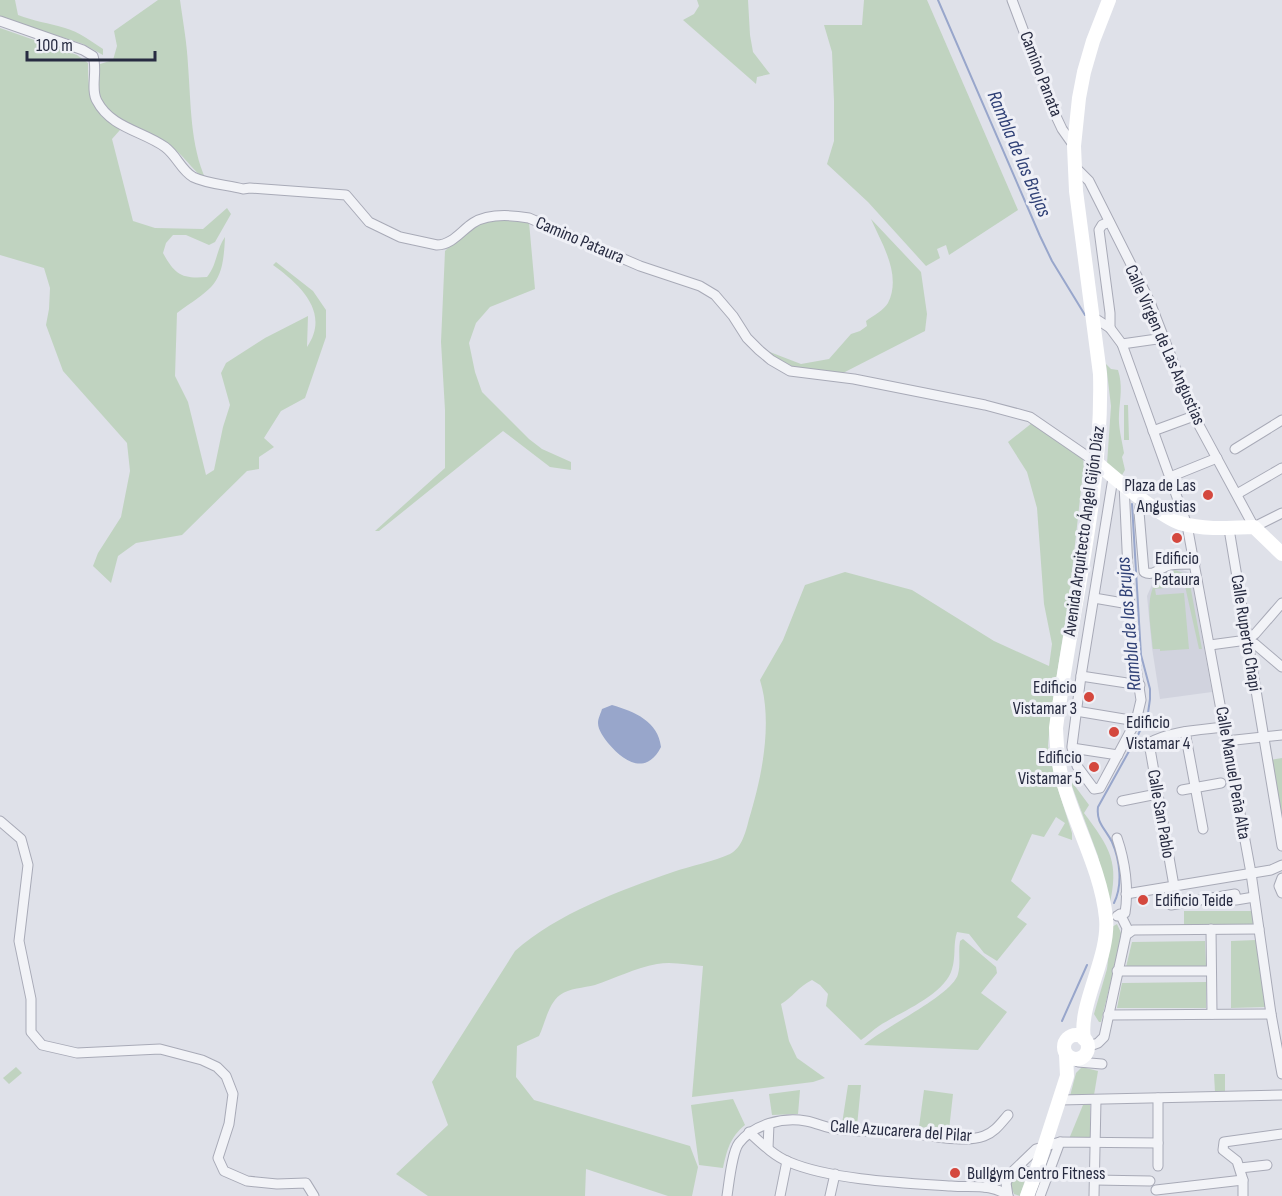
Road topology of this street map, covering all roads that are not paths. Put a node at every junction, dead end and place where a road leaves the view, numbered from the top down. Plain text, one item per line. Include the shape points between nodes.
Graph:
1 (1012, 0) edge
2 (1109, 0) edge
3 (0, 21) edge
4 (1074, 146) junction
5 (1074, 166) junction
6 (1093, 190) junction
7 (1076, 191) junction
8 (1104, 212) junction
9 (1109, 222) junction
10 (1099, 230) junction
11 (1093, 317) junction
12 (1110, 328) junction
13 (1164, 338) junction
14 (1122, 345) junction
15 (1194, 416) junction
16 (1282, 420) edge
17 (1154, 431) junction
18 (1235, 449) dead end
19 (1217, 458) junction
20 (1097, 463) junction
21 (1282, 468) edge
22 (1170, 477) junction
23 (1119, 481) junction
24 (1094, 488) junction
25 (1238, 494) junction
26 (1142, 498) junction
27 (1282, 513) edge
28 (1187, 525) junction
29 (1254, 527) junction
30 (1229, 529) junction
31 (1282, 554) edge
32 (1195, 564) junction
33 (1094, 598) junction
34 (1282, 603) edge
35 (1129, 604) junction
36 (1274, 612) junction
37 (1282, 619) edge
38 (1247, 640) junction
39 (1210, 645) junction
40 (1281, 664) edge
41 (1081, 676) junction
42 (1140, 685) junction
43 (1076, 711) junction
44 (1136, 721) junction
45 (1224, 727) junction
46 (1185, 732) junction
47 (1282, 735) edge
48 (1262, 737) junction
49 (1226, 741) junction
50 (1073, 752) junction
51 (1118, 755) junction
52 (1058, 758) junction
53 (1221, 783) dead end
54 (1194, 787) junction
55 (1182, 790) dead end
56 (1157, 794) junction
57 (1122, 801) dead end
58 (0, 821) edge
59 (1203, 829) dead end
60 (1117, 838) dead end
61 (1282, 846) edge
62 (1282, 865) edge
63 (1251, 873) junction
64 (1282, 878) edge
65 (1174, 886) junction
66 (1282, 893) edge
67 (1126, 894) junction
68 (1254, 897) junction
69 (1171, 905) dead end
70 (1120, 914) junction
71 (1106, 919) junction
72 (1211, 929) junction
73 (1259, 929) junction
74 (1126, 935) junction
75 (1117, 971) junction
76 (1211, 971) junction
77 (1212, 1014) junction
78 (1108, 1015) junction
79 (1275, 1018) edge
80 (1080, 1049) junction
81 (1280, 1054) edge
82 (1104, 1064) dead end
83 (1282, 1074) edge
84 (1282, 1095) edge
85 (1158, 1098) junction
86 (1060, 1100) junction
87 (1096, 1100) junction
88 (1008, 1114) dead end
89 (769, 1124) junction
90 (748, 1132) junction
91 (1282, 1134) edge
92 (1060, 1142) junction
93 (1095, 1142) junction
94 (1158, 1143) junction
95 (1045, 1145) junction
96 (768, 1149) junction
97 (787, 1161) junction
98 (1158, 1166) dead end
99 (1267, 1166) dead end
100 (1240, 1168) junction
101 (1011, 1173) junction
102 (835, 1174) junction
103 (1035, 1175) junction
104 (1095, 1180) junction
105 (1243, 1180) junction
106 (985, 1186) junction
107 (314, 1196) edge
108 (727, 1196) edge
109 (780, 1196) edge
110 (830, 1196) edge
111 (1008, 1196) edge
112 (1027, 1196) edge
113 (1040, 1196) edge
114 (1094, 1196) edge
115 (1243, 1196) edge

1 - 4 street, Camino Panata via 1054,112
2 - 4 main road, Avenida Arquitecto Ángel Gijón Díaz via 1084,72
3 - 20 street, Camino Pataura via 93,56 95,98 101,108 112,120 175,154 184,171 195,178 243,189 346,195 369,222 400,237 443,245 484,218 530,218 640,266 700,286 715,295 753,344 790,370 865,381 1030,417
4 - 5 main road, Avenida Arquitecto Ángel Gijón Díaz
5 - 6 street, Calle Virgen de Las Angustias
5 - 7 main road, Avenida Arquitecto Ángel Gijón Díaz
6 - 7 street via 1082,186
6 - 8 street, Calle Virgen de Las Angustias
7 - 11 main road, Avenida Arquitecto Ángel Gijón Díaz
8 - 9 street, Calle Virgen de Las Angustias
8 - 10 street via 1097,218
9 - 10 street
9 - 13 street, Calle Virgen de Las Angustias
10 - 12 street
11 - 12 street
11 - 20 main road, Avenida Arquitecto Ángel Gijón Díaz via 1101,407
12 - 14 street, Calle Manuel Peña Alta
13 - 14 street
13 - 15 street, Calle Virgen de Las Angustias
14 - 17 street, Calle Manuel Peña Alta
15 - 17 street
15 - 19 street, Calle Virgen de Las Angustias
16 - 18 street
17 - 22 street, Calle Manuel Peña Alta
19 - 22 street
19 - 25 street, Calle Virgen de Las Angustias
20 - 23 main road, Camino Pataura
20 - 24 main road, Avenida Arquitecto Ángel Gijón Díaz
21 - 25 street
22 - 28 street, Calle Manuel Peña Alta
23 - 24 main road via 1102,479
23 - 26 main road, Camino Pataura
23 - 33 street
23 - 35 street
24 - 52 main road, Avenida Arquitecto Ángel Gijón Díaz via 1061,689 1056,728
25 - 29 street, Calle Virgen de Las Angustias
26 - 28 main road, Camino Pataura via 1170,519
26 - 32 street via 1139,512 1144,572 1153,574 1173,565
27 - 29 street
28 - 30 main road
28 - 32 street, Calle Manuel Peña Alta
29 - 30 main road
29 - 31 main road
30 - 38 street, Calle Ruperto Chapi
32 - 39 street, Calle Manuel Peña Alta
33 - 35 street
33 - 41 street
34 - 36 street
35 - 42 street
36 - 37 street
36 - 38 street
38 - 39 street
38 - 40 street
38 - 48 street, Calle Ruperto Chapi
39 - 45 street, Calle Manuel Peña Alta
41 - 42 street
41 - 43 street
42 - 44 street via 1142,700
43 - 44 street
43 - 50 street
44 - 51 street
45 - 46 street
45 - 49 street, Calle Manuel Peña Alta
46 - 54 street
46 - 56 street, Calle San Pablo via 1149,742
47 - 48 street
48 - 49 street
48 - 61 street, Calle Ruperto Chapi
49 - 63 street, Calle Manuel Peña Alta
50 - 51 street
50 - 51 street via 1077,766 1094,789 1100,788
50 - 52 street
52 - 71 main road, Avenida Arquitecto Ángel Gijón Díaz
53 - 54 street
54 - 55 street
54 - 59 street
56 - 57 street
56 - 65 street, Calle San Pablo
58 - 107 street via 21,839 28,865 19,941 31,999 30,1032 42,1045 77,1053 159,1049 217,1067 226,1076 233,1094 218,1158 224,1171 247,1181 306,1183
60 - 67 street
62 - 63 street
63 - 65 street
63 - 68 street, Calle Manuel Peña Alta
64 - 66 street
65 - 67 street
67 - 70 street via 1125,913
68 - 69 street via 1236,900 1235,894
68 - 73 street, Calle Manuel Peña Alta
70 - 71 street
70 - 74 street
71 - 80 main road, Avenida Arquitecto Ángel Gijón Díaz
72 - 73 street
72 - 74 street via 1132,930
72 - 76 street
73 - 79 street, Calle Manuel Peña Alta
74 - 75 street
75 - 76 street
75 - 78 street
76 - 77 street
77 - 78 street
77 - 79 street
78 - 80 street via 1104,1036 1098,1043
79 - 81 street, Calle Manuel Peña Alta
80 - 82 street
80 - 86 main road, Avenida Arquitecto Ángel Gijón Díaz
81 - 83 street, Calle Manuel Peña Alta
84 - 85 street
85 - 87 street
85 - 94 street
86 - 87 street
86 - 95 main road, Avenida Arquitecto Ángel Gijón Díaz
87 - 93 street
88 - 89 street, Calle Azucarera del Pilar via 999,1127 984,1136 962,1139 834,1129 806,1121
89 - 90 street, Calle Azucarera del Pilar
89 - 96 street
90 - 96 street
90 - 108 street via 737,1145
91 - 100 street via 1224,1142 1223,1150 1238,1161
92 - 93 street
92 - 95 street
92 - 113 street
93 - 94 street
93 - 104 street
94 - 98 street
95 - 101 street
95 - 103 main road, Avenida Arquitecto Ángel Gijón Díaz
96 - 97 street
97 - 102 street
97 - 109 street
99 - 100 street
100 - 105 street
101 - 103 street via 1023,1170
101 - 106 street
101 - 111 street via 1006,1183
102 - 106 street
102 - 110 street
103 - 112 main road, Avenida Arquitecto Ángel Gijón Díaz
104 - 105 street via 1153,1185
104 - 114 street
105 - 115 street
106 - 111 street

